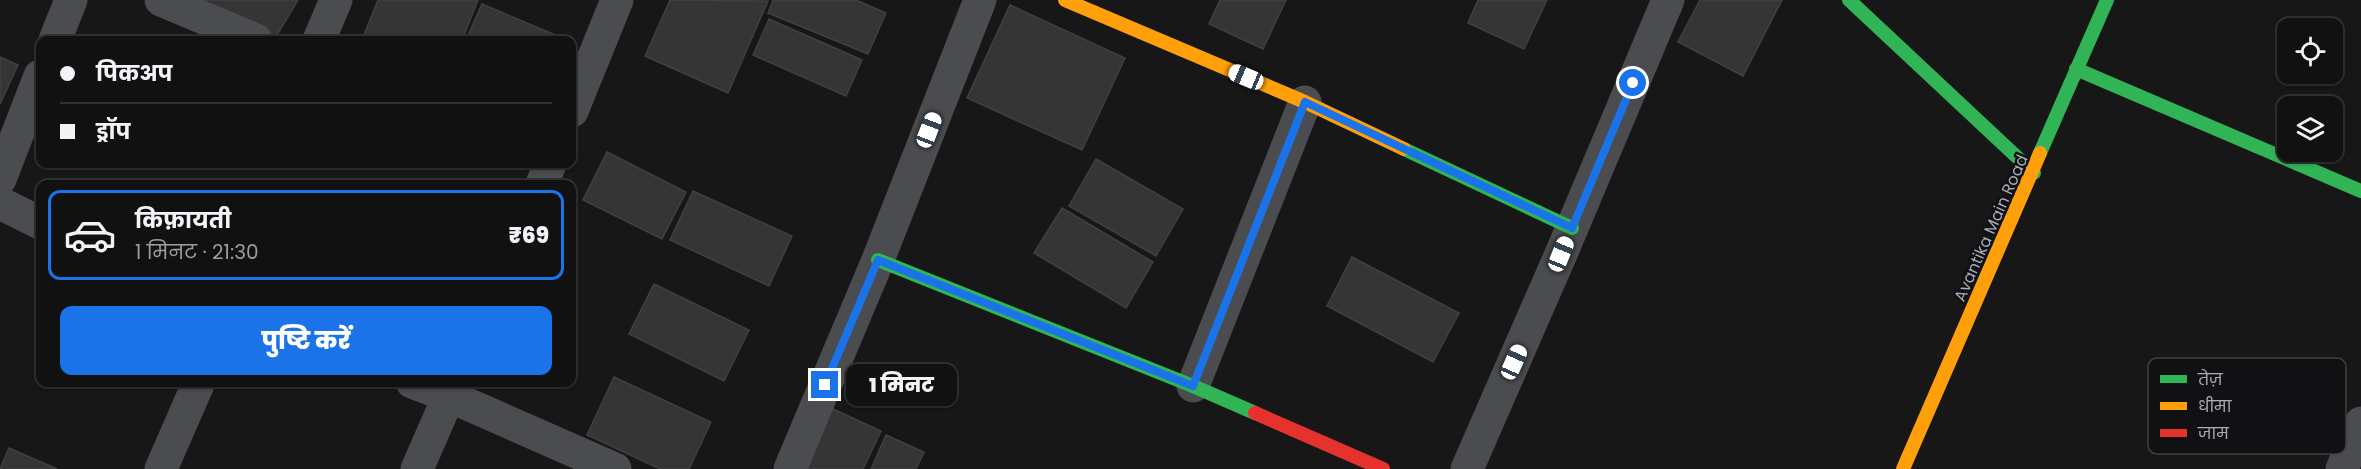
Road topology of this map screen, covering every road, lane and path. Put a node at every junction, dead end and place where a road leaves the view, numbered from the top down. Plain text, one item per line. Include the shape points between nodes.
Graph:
1 (71, 0) edge
2 (161, 0) edge
3 (336, 0) edge
4 (617, 0) edge
5 (980, 0) edge
6 (1065, 0) edge
7 (1668, 0) edge
8 (1849, 0) edge
9 (2107, 0) edge
10 (57, 36) edge
11 (246, 36) edge
12 (321, 36) edge
13 (2076, 69) junction
14 (36, 86) edge
15 (576, 101) edge
16 (1305, 102) junction
17 (2034, 173) junction
18 (0, 179) edge
19 (2361, 191) edge
20 (0, 203) edge
21 (36, 221) edge
22 (1572, 228) junction
23 (878, 260) junction
24 (1193, 386) junction
25 (197, 387) edge
26 (452, 389) edge
27 (2361, 423) edge
28 (161, 469) edge
29 (417, 469) edge
30 (615, 469) edge
31 (790, 469) edge
32 (1383, 469) edge
33 (1467, 469) edge
34 (1903, 469) edge
35 (2342, 469) edge

1 - 10 street
2 - 11 street
3 - 12 street
4 - 15 street
5 - 23 street
6 - 16 street
7 - 22 street
8 - 17 street
9 - 13 street, Avantika Main Road
13 - 17 street, Avantika Main Road
13 - 19 street
14 - 18 street
16 - 22 street
16 - 24 street
17 - 34 street, Avantika Main Road
20 - 21 street
22 - 33 street
23 - 24 street
23 - 31 street
24 - 32 street
25 - 28 street
26 - 29 street
26 - 30 street
27 - 35 street

